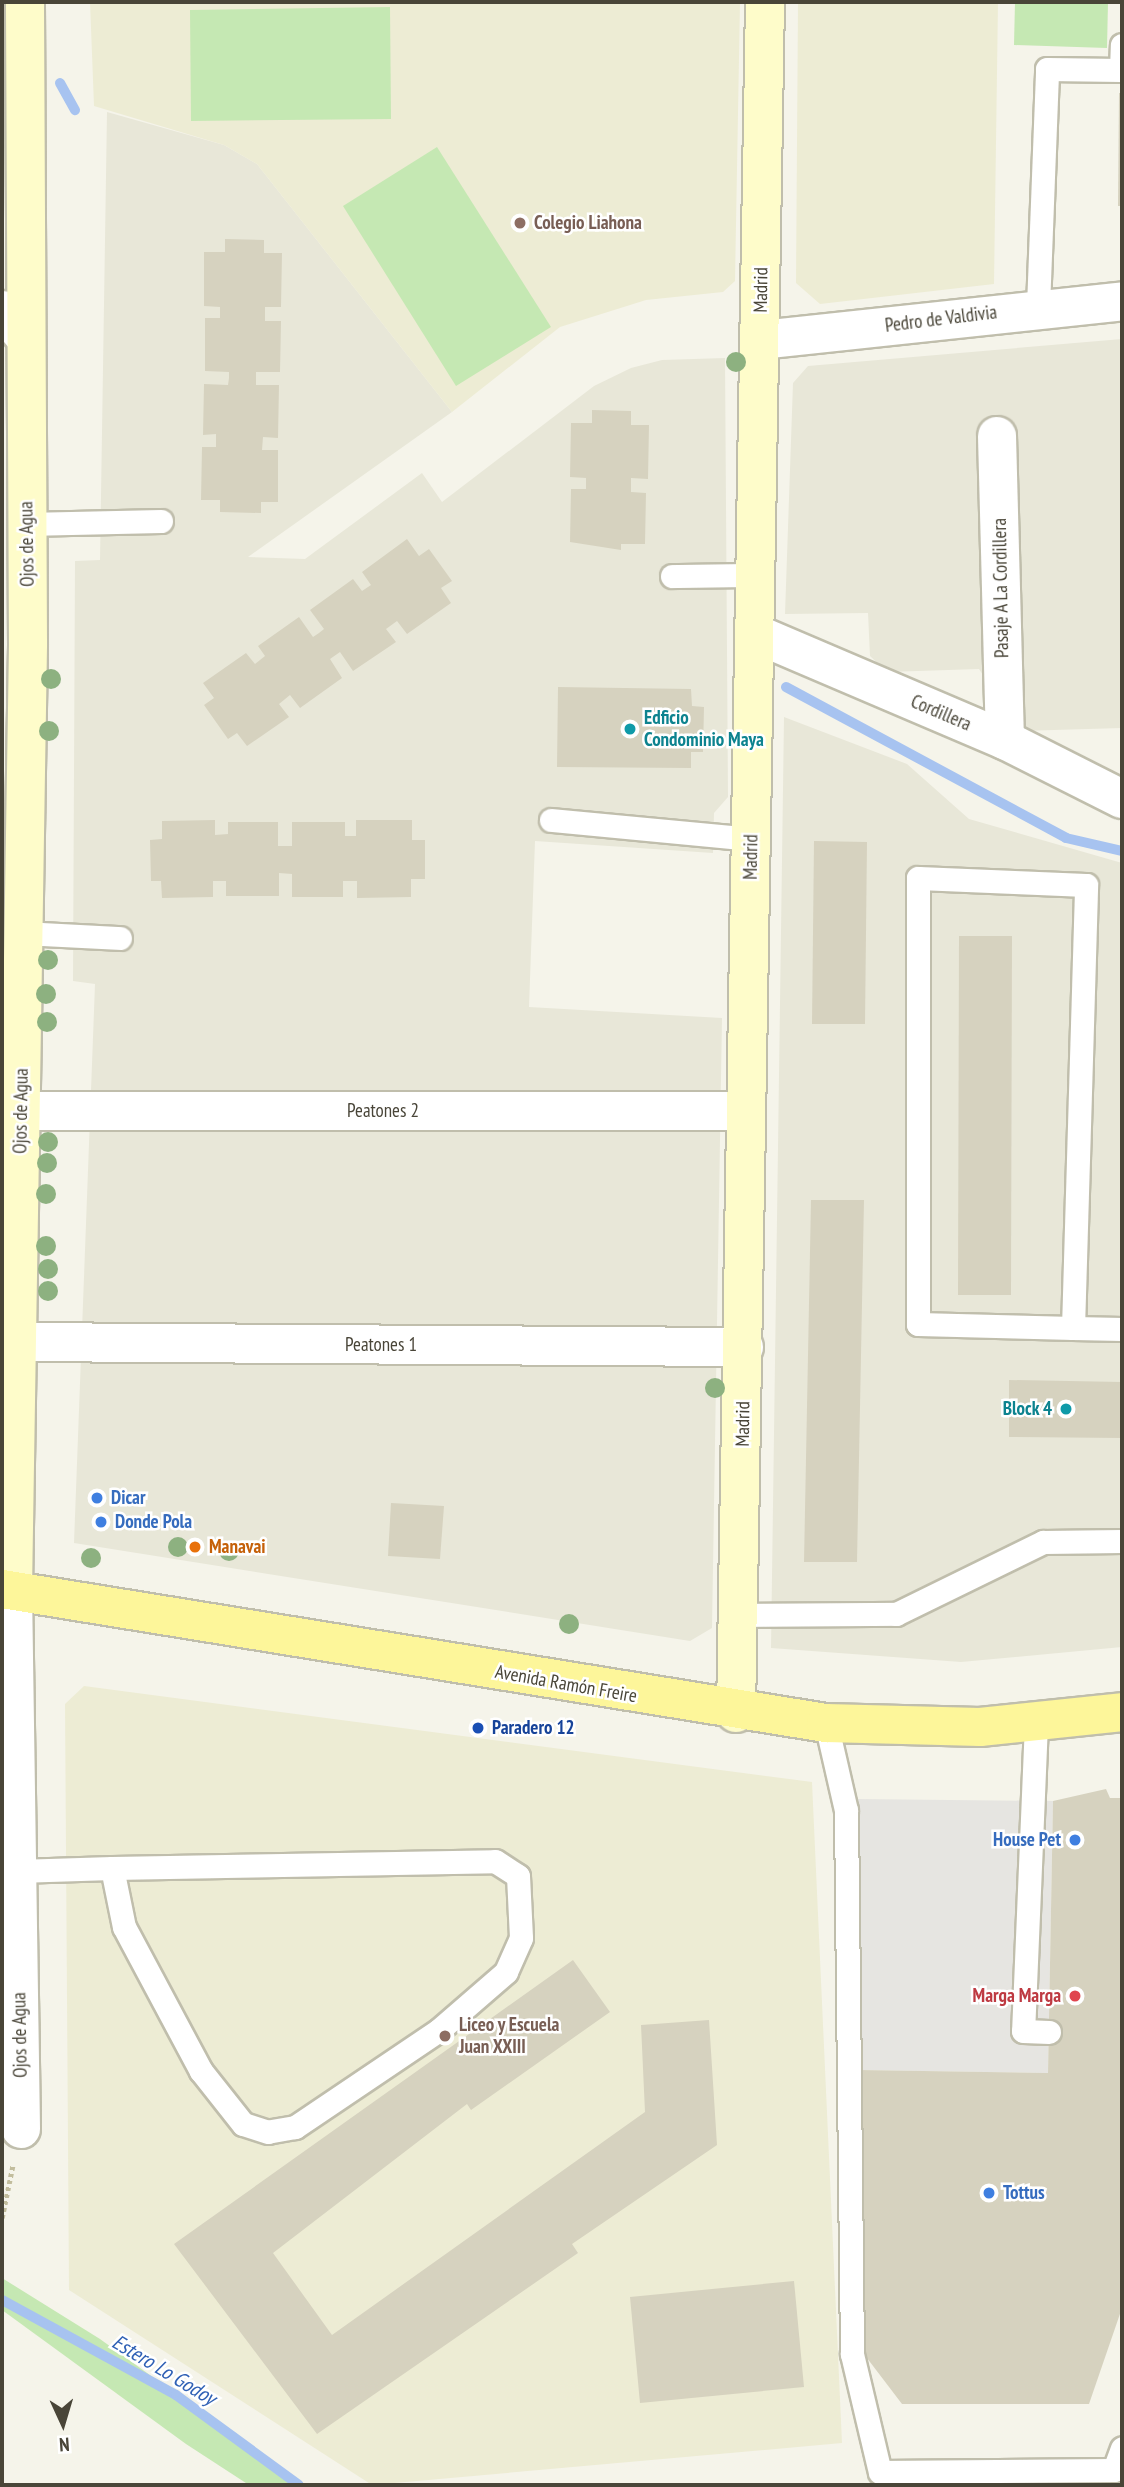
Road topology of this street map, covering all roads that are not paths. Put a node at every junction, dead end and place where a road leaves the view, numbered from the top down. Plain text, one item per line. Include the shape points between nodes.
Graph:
1 (25, 2) edge
2 (765, 2) edge
3 (1122, 45) edge
4 (1122, 300) edge
5 (1038, 307) junction
6 (9, 328) edge
7 (760, 340) junction
8 (997, 436) dead end
9 (161, 521) dead end
10 (26, 524) junction
11 (754, 575) junction
12 (671, 576) dead end
13 (756, 634) junction
14 (15, 643) edge
15 (1005, 740) junction
16 (1122, 799) edge
17 (551, 820) dead end
18 (751, 839) junction
19 (24, 933) junction
20 (120, 938) dead end
21 (21, 1111) junction
22 (744, 1111) junction
23 (1073, 1328) junction
24 (1122, 1329) edge
25 (19, 1342) junction
26 (744, 1347) junction
27 (1122, 1541) edge
28 (8, 1590) edge
29 (741, 1615) junction
30 (1122, 1712) edge
31 (736, 1713) junction
32 (826, 1723) junction
33 (1036, 1723) junction
34 (112, 1868) junction
35 (17, 1871) junction
36 (1049, 2032) dead end
37 (21, 2129) road end
38 (1122, 2448) edge

1 - 6 street, Ojos de Agua
2 - 7 street, Madrid
3 - 5 lane via 1121,70 1046,69
4 - 5 street, Pedro de Valdivia
5 - 7 street, Pedro de Valdivia
6 - 10 street, Ojos de Agua
7 - 11 street, Madrid
8 - 15 street, Pasaje A La Cordillera
9 - 10 lane
10 - 14 street, Ojos de Agua
11 - 12 lane
11 - 13 street, Madrid
13 - 15 street, Cordillera
13 - 18 street, Madrid
14 - 19 street, Ojos de Agua
15 - 16 street, Cordillera
17 - 18 lane
18 - 22 street, Madrid
19 - 20 lane
19 - 21 street, Ojos de Agua
21 - 22 street, Peatones 2
21 - 25 street, Ojos de Agua
22 - 26 street, Madrid
23 - 23 lane via 1086,885 918,878 918,1324
23 - 24 lane
25 - 26 street, Peatones 1
25 - 28 street, Ojos de Agua
26 - 29 street, Madrid
27 - 29 lane via 1043,1542 896,1614
28 - 31 main road, Avenida Ramón Freire
28 - 35 street, Ojos de Agua
29 - 31 street, Madrid
30 - 33 main road, Avenida Ramón Freire
31 - 32 main road, Avenida Ramón Freire
32 - 33 main road, Avenida Ramón Freire
32 - 38 lane via 846,1810 852,2354 880,2472 1114,2470
33 - 36 lane via 1026,1857 1023,2031
34 - 34 lane via 495,1861 518,1876 521,1938 506,1972 439,2030 295,2127 268,2132 243,2124 201,2071 124,1927
34 - 35 lane
35 - 37 street, Ojos de Agua

